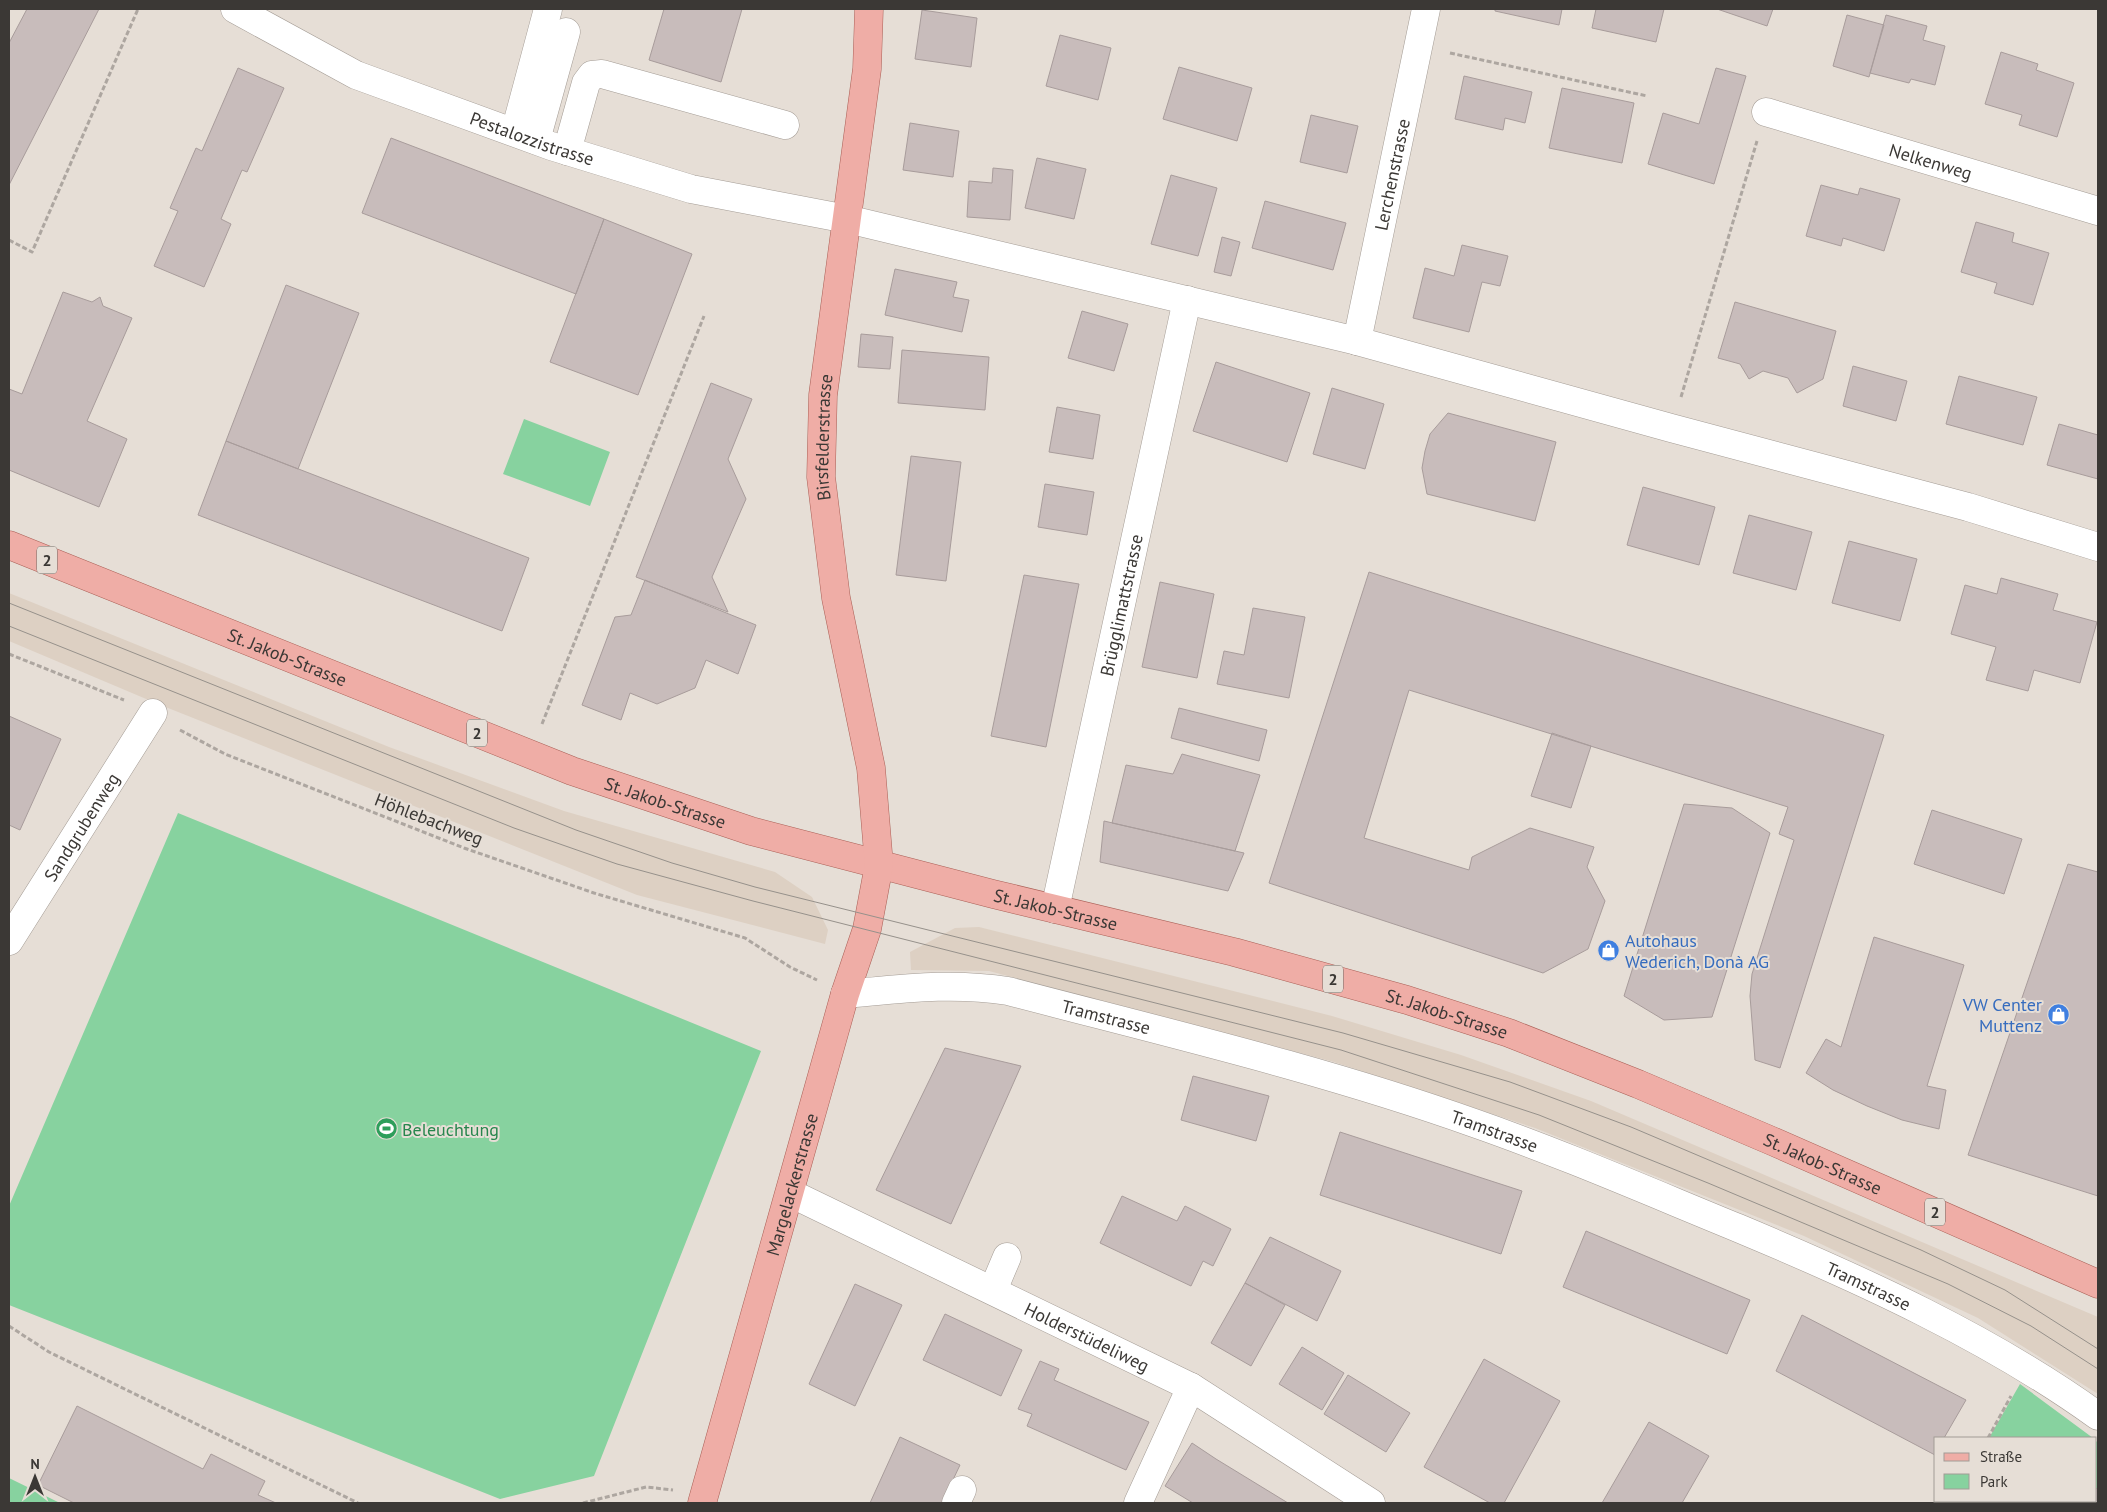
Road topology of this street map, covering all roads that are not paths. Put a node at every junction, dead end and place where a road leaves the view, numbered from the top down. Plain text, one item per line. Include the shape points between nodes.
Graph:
1 (235, 9) edge
2 (548, 9) edge
3 (869, 9) edge
4 (1426, 9) edge
5 (566, 32) dead end
6 (1766, 112) road end
7 (785, 125) dead end
8 (525, 136) junction
9 (567, 151) junction
10 (2098, 211) edge
11 (847, 219) junction
12 (1187, 300) junction
13 (1357, 341) junction
14 (9, 545) edge
15 (2098, 547) edge
16 (153, 713) road end
17 (879, 865) junction
18 (1056, 909) junction
19 (12, 927) edge
20 (845, 994) junction
21 (790, 1193) junction
22 (1007, 1257) dead end
23 (2098, 1284) edge
24 (993, 1290) junction
25 (1190, 1387) junction
26 (2098, 1416) edge
27 (704, 1498) edge
28 (1138, 1503) edge
29 (1371, 1503) edge

1 - 8 street, Pestalozzistrasse via 356,75
2 - 8 street
3 - 11 main road, Birsfelderstrasse via 866,69
4 - 13 street, Lerchenstrasse
5 - 8 street
6 - 10 street, Nelkenweg
7 - 9 street via 602,74 592,75 586,83
8 - 9 street, Pestalozzistrasse
9 - 11 street, Pestalozzistrasse via 691,189
11 - 12 street, Pestalozzistrasse
11 - 17 main road, Birsfelderstrasse via 823,395 821,476 836,598 871,768
12 - 13 street, Pestalozzistrasse
12 - 18 street, Brügglimattstrasse
13 - 15 street, Pestalozzistrasse via 1968,506
14 - 17 main road, St. Jakob-Strasse / 2 via 572,771 751,831
16 - 19 street, Sandgrubenweg
17 - 18 main road, St. Jakob-Strasse / 2
17 - 20 main road, Margelackerstrasse via 867,929
18 - 23 main road, St. Jakob-Strasse / 2 via 1279,964 1509,1033 1763,1137
20 - 21 main road, Margelackerstrasse
20 - 26 street, Tramstrasse via 972,986 1008,991 1275,1061 1473,1122 1785,1248 1889,1296 2026,1369
21 - 24 street, Holderstüdeliweg
21 - 27 main road, Margelackerstrasse
22 - 24 street
24 - 25 street, Holderstüdeliweg
25 - 28 street
25 - 29 street, Holderstüdeliweg

